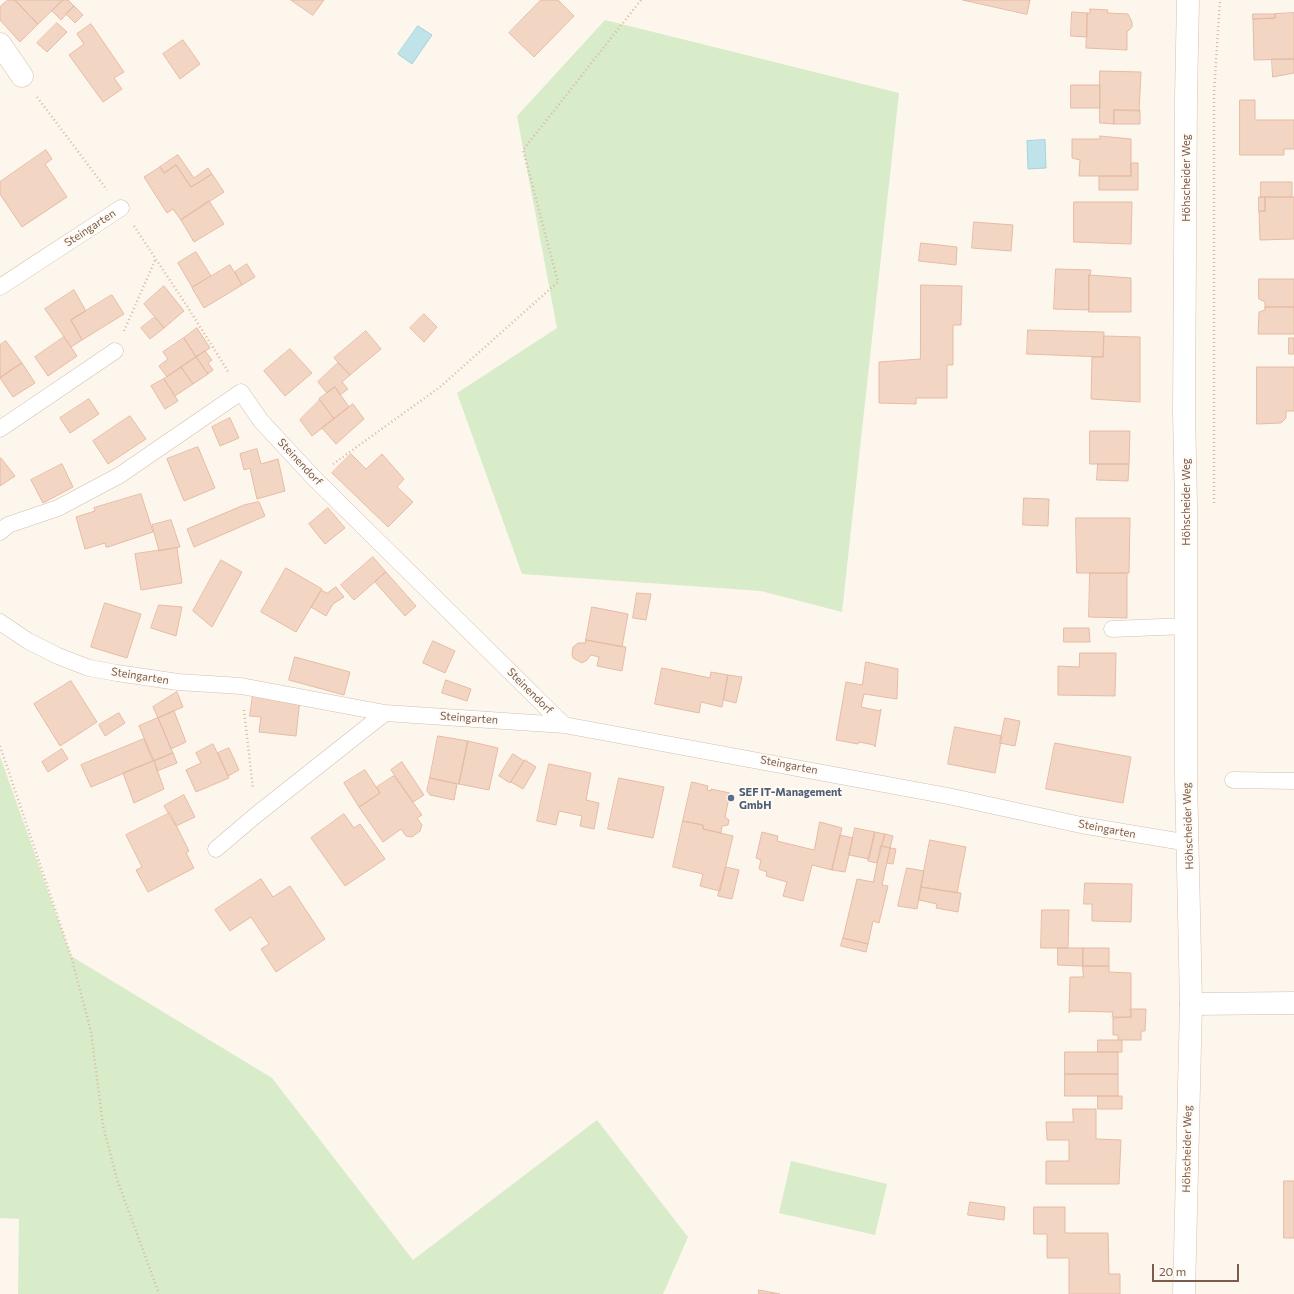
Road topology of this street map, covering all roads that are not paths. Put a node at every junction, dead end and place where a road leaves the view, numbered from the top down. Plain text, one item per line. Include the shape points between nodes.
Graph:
1 (1188, 0) edge
2 (0, 44) edge
3 (22, 76) road end
4 (121, 208) road end
5 (0, 287) edge
6 (115, 351) road end
7 (0, 429) edge
8 (0, 532) edge
9 (0, 622) edge
10 (1187, 626) junction
11 (1112, 629) dead end
12 (386, 713) junction
13 (564, 725) junction
14 (1232, 780) dead end
15 (1294, 781) edge
16 (1189, 843) junction
17 (216, 849) dead end
18 (1294, 1003) edge
19 (1191, 1004) junction
20 (1184, 1294) edge

1 - 10 main road, Höhscheider Weg via 1184,412
2 - 3 main road
4 - 5 lane, Steingarten
6 - 7 lane
8 - 13 lane, Steinendorf via 8,525 58,508 120,475 241,392 261,421 313,477
9 - 12 lane, Steingarten via 28,641 89,668 178,682 241,686
10 - 11 lane
10 - 16 main road, Höhscheider Weg via 1186,777
12 - 13 lane, Steingarten
12 - 17 lane
13 - 16 lane, Steingarten
14 - 15 lane
16 - 19 main road, Höhscheider Weg
18 - 19 main road
19 - 20 main road, Höhscheider Weg

